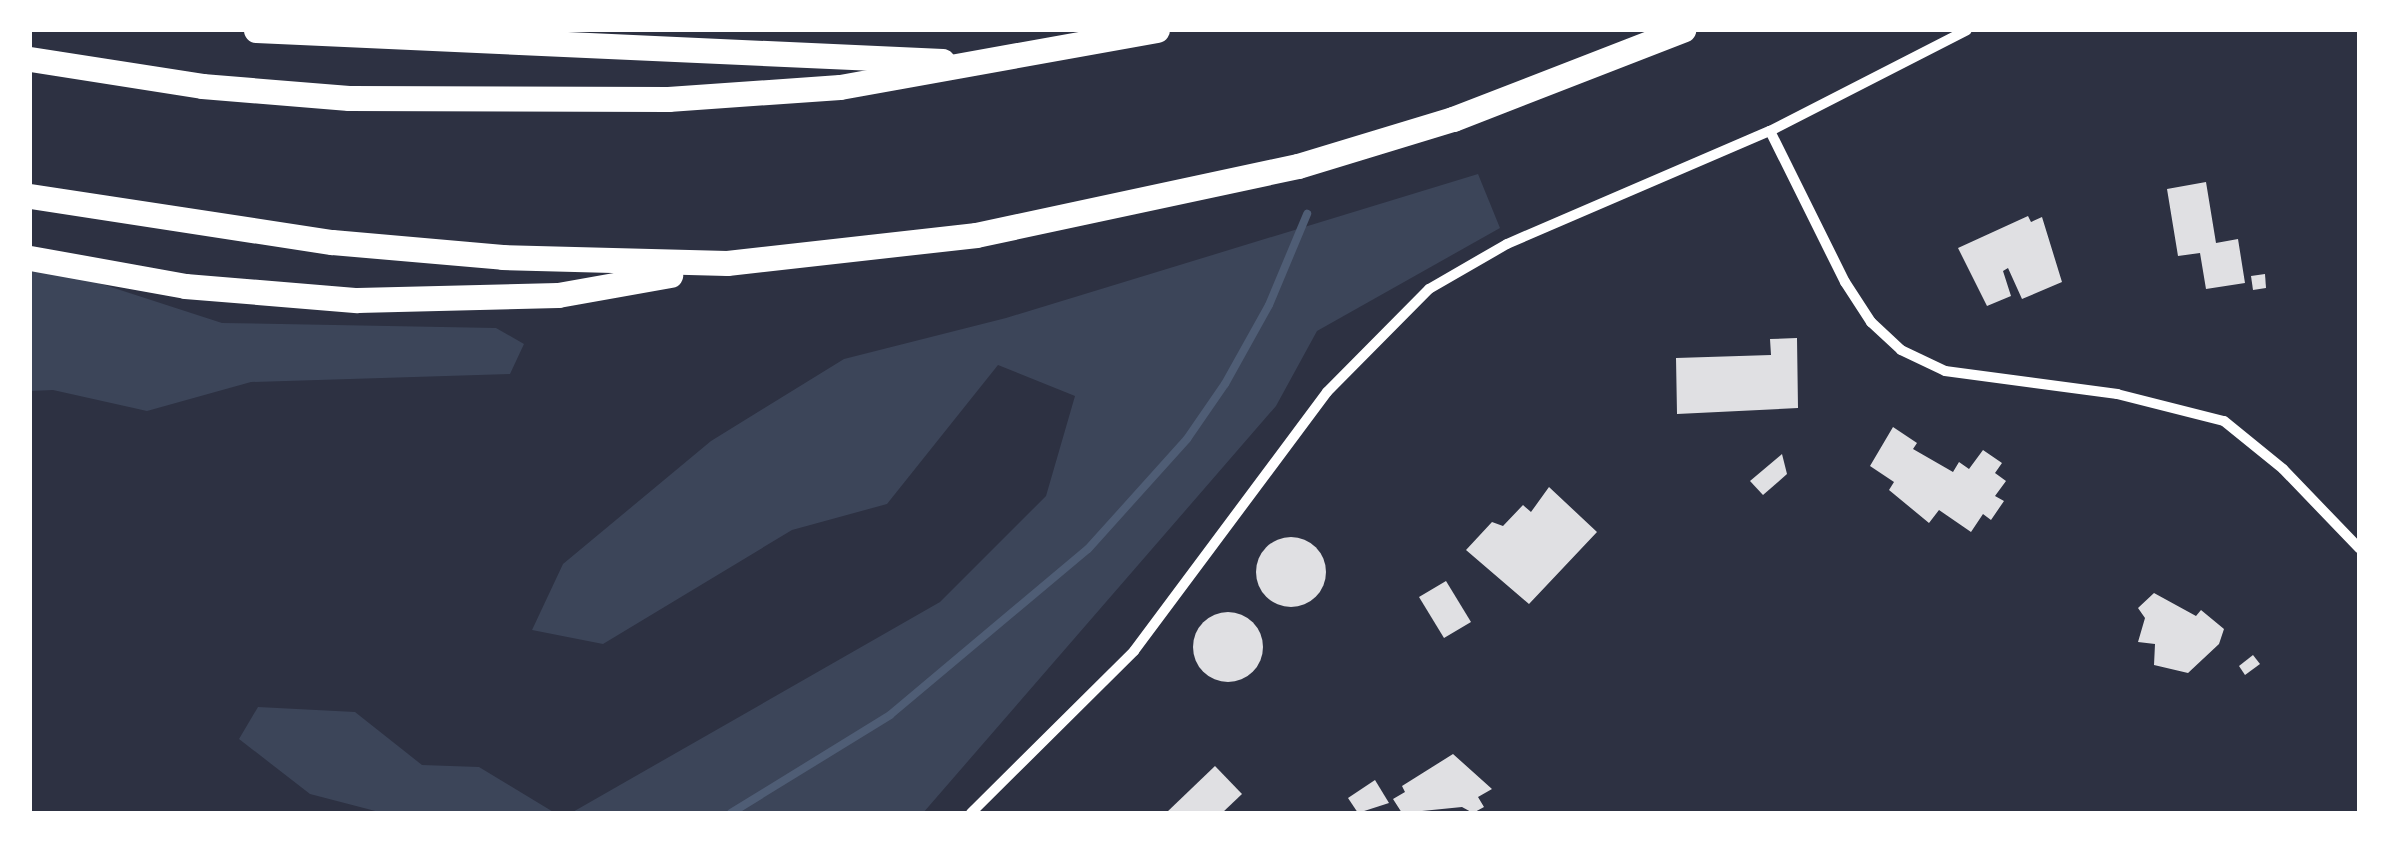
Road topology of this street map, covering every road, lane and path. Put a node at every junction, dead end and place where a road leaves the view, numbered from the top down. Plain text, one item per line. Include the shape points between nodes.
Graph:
1 (256, 30) edge
2 (1157, 30) edge
3 (1683, 30) edge
4 (1967, 30) edge
5 (30, 59) edge
6 (976, 65) junction
7 (1770, 131) junction
8 (30, 196) edge
9 (30, 261) edge
10 (727, 263) junction
11 (2359, 548) edge
12 (972, 813) edge

1 - 6 highway
2 - 6 highway
3 - 10 highway via 1453,120 1298,166 976,235
4 - 7 street
5 - 6 highway via 202,86 499,102 821,88
7 - 11 street via 1845,282 1900,350 1945,371 2117,394 2224,421 2283,469
7 - 12 street via 1508,244 1430,288 1327,392 1134,651
8 - 10 highway via 332,242 502,257
9 - 10 highway via 265,295 450,302 558,296

